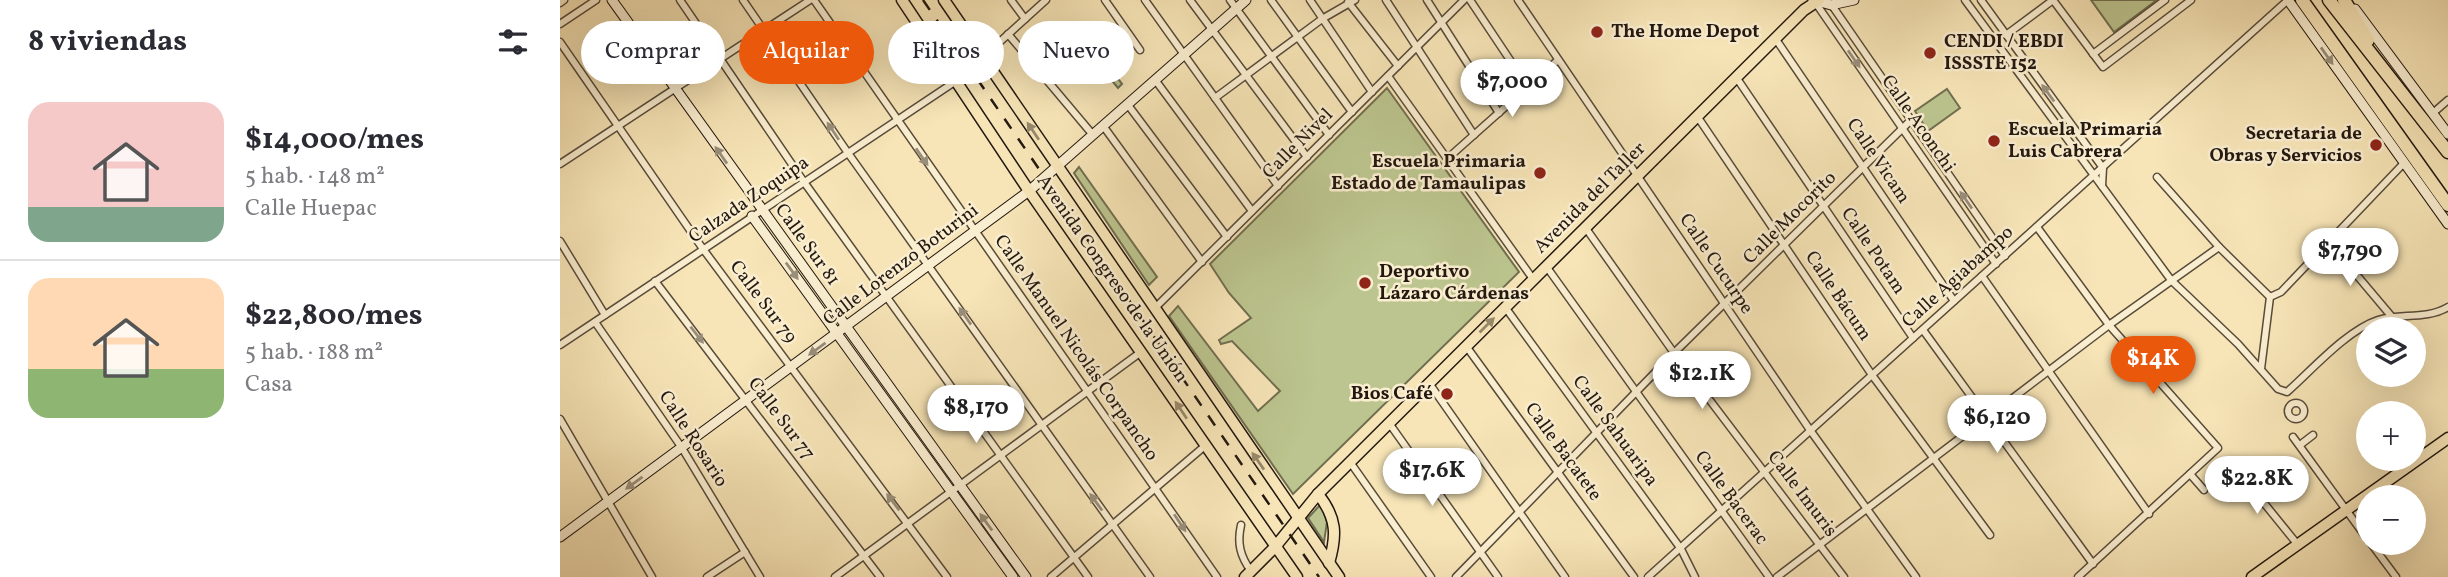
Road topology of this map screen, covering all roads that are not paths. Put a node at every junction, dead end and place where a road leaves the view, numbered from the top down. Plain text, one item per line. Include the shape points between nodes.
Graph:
1 (596, 0) edge
2 (612, 0) edge
3 (680, 0) edge
4 (743, 0) edge
5 (812, 0) edge
6 (902, 0) edge
7 (944, 0) edge
8 (1011, 0) edge
9 (1046, 0) edge
10 (1105, 0) edge
11 (1146, 0) edge
12 (1189, 0) edge
13 (1230, 0) edge
14 (1246, 0) edge
15 (1270, 0) edge
16 (1310, 0) edge
17 (1386, 0) edge
18 (1427, 0) edge
19 (1464, 0) edge
20 (1470, 0) edge
21 (1518, 0) edge
22 (1854, 0) edge
23 (1965, 0) edge
24 (1981, 0) edge
25 (2053, 0) edge
26 (2165, 0) edge
27 (2191, 0) edge
28 (2288, 0) edge
29 (2302, 0) edge
30 (2329, 0) edge
31 (2346, 0) edge
32 (1350, 1) edge
33 (1816, 1) edge
34 (1829, 2) edge
35 (1236, 9) junction
36 (2141, 18) junction
37 (1025, 19) junction
38 (1322, 19) junction
39 (694, 21) edge
40 (758, 21) edge
41 (778, 21) edge
42 (916, 21) edge
43 (958, 21) edge
44 (1441, 23) junction
45 (560, 24) edge
46 (1213, 31) junction
47 (2150, 31) junction
48 (1008, 34) junction
49 (2006, 35) junction
50 (1297, 37) junction
51 (1004, 38) edge
52 (1776, 38) junction
53 (560, 42) edge
54 (1416, 48) junction
55 (1140, 50) dead end
56 (2093, 54) junction
57 (1271, 55) junction
58 (1185, 56) junction
59 (1558, 60) junction
60 (725, 66) edge
61 (1398, 66) junction
62 (2033, 72) junction
63 (2389, 72) junction
64 (1245, 74) junction
65 (1388, 76) junction
66 (1736, 77) junction
67 (2023, 79) junction
68 (1156, 81) junction
69 (682, 84) edge
70 (801, 84) edge
71 (952, 84) edge
72 (958, 84) edge
73 (1000, 84) edge
74 (1528, 87) junction
75 (674, 89) junction
76 (1372, 92) junction
77 (1215, 98) junction
78 (2448, 100) edge
79 (1128, 105) junction
80 (1352, 112) junction
81 (1499, 113) junction
82 (2433, 113) junction
83 (1697, 116) junction
84 (1911, 120) junction
85 (896, 121) junction
86 (619, 125) junction
87 (1104, 127) junction
88 (1902, 128) junction
89 (2448, 134) edge
90 (1093, 135) junction
91 (1329, 135) junction
92 (1474, 135) junction
93 (2448, 152) edge
94 (848, 153) junction
95 (1307, 157) junction
96 (1448, 159) junction
97 (2404, 163) junction
98 (560, 164) edge
99 (1057, 167) junction
100 (1863, 167) junction
101 (2103, 168) junction
102 (1637, 175) junction
103 (2094, 176) junction
104 (2157, 177) dead end
105 (804, 182) junction
106 (1278, 186) junction
107 (2102, 186) junction
108 (1029, 191) junction
109 (1823, 205) junction
110 (2448, 205) edge
111 (1252, 211) junction
112 (756, 213) junction
113 (2448, 224) edge
114 (1585, 227) junction
115 (2037, 227) junction
116 (975, 232) junction
117 (1227, 237) junction
118 (560, 241) edge
119 (2328, 241) junction
120 (1784, 245) junction
121 (2219, 247) junction
122 (703, 249) junction
123 (2005, 256) junction
124 (1202, 262) junction
125 (1996, 264) junction
126 (929, 266) junction
127 (1546, 266) junction
128 (1982, 276) junction
129 (1533, 279) junction
130 (2171, 280) junction
131 (655, 281) junction
132 (887, 297) junction
133 (2270, 298) junction
134 (1954, 301) junction
135 (1725, 306) junction
136 (1505, 307) junction
137 (2448, 307) edge
138 (1154, 310) junction
139 (605, 314) junction
140 (2392, 317) joint
141 (595, 321) junction
142 (2109, 325) junction
143 (846, 327) junction
144 (1923, 330) junction
145 (2356, 332) edge
146 (837, 334) junction
147 (1913, 338) junction
148 (560, 345) edge
149 (1466, 346) junction
150 (1141, 351) junction
151 (1674, 353) junction
152 (792, 367) junction
153 (2261, 369) junction
154 (2049, 372) junction
155 (1872, 375) junction
156 (1429, 383) junction
157 (1088, 390) junction
158 (2287, 392) junction
159 (1635, 393) junction
160 (747, 400) junction
161 (2295, 402) dead end
162 (1986, 417) junction
163 (560, 419) edge
164 (1389, 423) junction
165 (1041, 425) junction
166 (1810, 430) junction
167 (1597, 432) junction
168 (2313, 435) dead end
169 (2293, 437) dead end
170 (2448, 438) edge
171 (1206, 445) junction
172 (2300, 445) junction
173 (682, 448) junction
174 (1000, 455) junction
175 (1933, 458) junction
176 (1350, 462) junction
177 (1765, 471) junction
178 (2238, 471) dead end
179 (1558, 473) junction
180 (2190, 474) junction
181 (955, 488) junction
182 (1157, 489) junction
183 (2204, 490) dead end
184 (1318, 495) junction
185 (608, 502) junction
186 (1866, 508) junction
187 (2346, 510) junction
188 (1721, 512) junction
189 (1518, 513) junction
190 (2149, 514) junction
191 (1297, 517) junction
192 (908, 523) junction
193 (2356, 523) edge
194 (1241, 525) dead end
195 (1113, 526) junction
196 (1990, 535) dead end
197 (560, 537) edge
198 (1820, 542) junction
199 (2298, 545) junction
200 (1275, 547) junction
201 (1681, 549) junction
202 (745, 552) junction
203 (1480, 552) junction
204 (2380, 555) edge
205 (864, 556) junction
206 (1074, 558) junction
207 (1329, 563) junction
208 (2093, 564) junction
209 (1248, 574) edge
210 (652, 577) edge
211 (707, 577) edge
212 (760, 577) edge
213 (835, 577) edge
214 (880, 577) edge
215 (947, 577) edge
216 (1013, 577) edge
217 (1026, 577) edge
218 (1051, 577) edge
219 (1088, 577) edge
220 (1150, 577) edge
221 (1217, 577) edge
222 (1297, 577) edge
223 (1339, 577) edge
224 (1431, 577) edge
225 (1456, 577) edge
226 (1498, 577) edge
227 (1565, 577) edge
228 (1634, 577) edge
229 (1648, 577) edge
230 (1695, 577) edge
231 (1769, 577) edge
232 (1777, 577) edge
233 (1844, 577) edge
234 (1916, 577) edge
235 (2078, 577) edge
236 (2252, 577) edge
237 (2396, 577) edge

1 - 45 street
2 - 75 main road, Calle Sur 81
3 - 39 street
4 - 40 street
5 - 41 street
5 - 85 street, Calle Manuel Nicolás Corpancho
6 - 42 main road, Avenida Congreso de la Unión
7 - 43 main road, Avenida Congreso de la Unión
8 - 37 street
9 - 37 street
10 - 55 street
11 - 58 street
12 - 46 street
13 - 35 street
14 - 35 main road, Calle Lorenzo Boturini
15 - 50 street
16 - 38 street
17 - 54 street
18 - 44 street
19 - 44 street, Calle Nivel
20 - 74 street
21 - 59 street, Calle Cucurpe
22 - 34 main road
23 - 67 street
24 - 49 street
25 - 49 street
25 - 56 street
26 - 36 street
27 - 47 street
28 -> 97 main road
28 - 101 street, Calle Agiabampo
29 - 110 highway
30 - 63 highway
31 - 63 highway
31 - 82 main road
32 - 38 street
32 - 61 street
33 - 34 main road
33 - 52 main road, Avenida del Taller
33 -> 88 street, Calle Aconchi
34 - 84 street, Calle Aconchi
35 - 46 main road, Calle Lorenzo Boturini
35 - 57 street
36 - 47 street
36 - 56 street
37 - 48 street
38 - 50 street
38 - 76 street
44 - 54 street, Calle Nivel
44 - 81 street
46 - 58 main road, Calle Lorenzo Boturini
46 - 64 street
47 - 56 street via 2102,67
48 - 51 street
48 - 90 street
49 - 62 street
50 - 57 street
50 - 80 street
52 - 66 main road, Avenida del Taller
52 - 100 street, Calle Vicam
53 - 86 street, Calle Sur 79
54 - 61 street, Calle Nivel
54 - 92 street
57 - 64 street
57 - 91 street
58 - 68 main road, Calle Lorenzo Boturini
58 - 77 street
59 - 74 street
59 - 102 street, Calle Cucurpe
60 - 105 street
61 - 65 street, Calle Nivel
62 - 67 street
101 -> 62 street
63 - 93 highway
64 - 77 street
64 - 95 street
65 - 76 street, Calle Nivel
65 - 96 street
66 - 83 main road, Avenida del Taller
66 - 109 street, Calle Potam
67 - 103 street
68 - 79 main road, Calle Lorenzo Boturini
68 - 111 street
69 - 75 street
94 -> 70 street
71 - 85 street, Calzada Zoquipa
72 - 108 main road, Avenida Congreso de la Unión
99 -> 73 main road, Avenida Congreso de la Unión
74 - 81 street
75 - 86 street
112 -> 75 main road, Calle Sur 81
76 - 80 street, Calle Nivel
77 - 106 street
78 - 82 street
79 - 87 main road, Calle Lorenzo Boturini
79 - 117 street
80 - 91 street, Calle Nivel
81 - 92 street
82 - 89 main road
83 - 102 main road, Avenida del Taller
83 - 120 street, Calle Bácum
84 - 88 street, Calle Mocorito
123 -> 84 street, Calle Aconchi
85 - 94 street, Calzada Zoquipa
85 -> 116 street, Calle Manuel Nicolás Corpancho
86 - 98 street
86 - 122 street, Calle Sur 79
87 - 90 main road, Calle Lorenzo Boturini
87 - 124 street
88 - 100 street, Calle Mocorito
88 - 125 street, Calle Aconchi
90 - 99 main road, Calle Lorenzo Boturini
91 - 95 street, Calle Nivel
92 - 96 street
94 - 105 street, Calzada Zoquipa
94 - 126 street
95 - 106 street, Calle Nivel
96 - 129 street
97 - 113 main road
97 - 119 street
99 - 108 main road, Calle Lorenzo Boturini
99 - 138 main road, Avenida Congreso de la Unión
100 - 109 street, Calle Mocorito
100 - 134 street, Calle Vicam
101 - 103 street, Calle Agiabampo
101 - 107 street
102 - 114 main road, Avenida del Taller
102 - 135 street, Calle Cucurpe
103 - 107 street
103 - 115 street, Calle Agiabampo
104 - 121 street
105 - 112 street, Calzada Zoquipa
105 - 132 street
106 - 111 street, Calle Nivel
107 - 130 street
108 - 116 main road, Calle Lorenzo Boturini
108 - 150 main road, Avenida Congreso de la Unión
109 - 120 street, Calle Mocorito
109 - 147 street, Calle Potam
111 - 117 street, Calle Nivel
112 - 122 street, Calzada Zoquipa
112 - 143 main road, Calle Sur 81
112 -> 146 main road, Calle Sur 81
114 - 127 main road, Avenida del Taller
114 - 151 street, Calle Imuris
115 - 123 street, Calle Agiabampo
115 - 142 street
116 - 126 main road, Calle Lorenzo Boturini
116 - 157 street, Calle Manuel Nicolás Corpancho
117 - 124 street, Calle Nivel
118 - 139 street
119 - 133 street
119 - 140 street
120 - 135 street, Calle Mocorito
120 - 155 street, Calle Bácum
121 - 130 street
121 - 133 street
122 - 131 street, Calzada Zoquipa
122 - 152 street, Calle Sur 79
123 - 125 street, Calle Agiabampo
124 - 138 street, Calle Nivel
125 - 128 street, Calle Agiabampo
126 - 132 main road, Calle Lorenzo Boturini
165 -> 126 street
127 - 129 main road, Avenida del Taller
127 - 159 street, Calle Bacerac
128 - 134 street, Calle Agiabampo
128 - 154 street
129 - 136 main road, Avenida del Taller
130 - 142 street
130 - 153 street
131 - 139 street, Calzada Zoquipa
131 -> 160 street, Calle Sur 77
132 - 143 main road, Calle Lorenzo Boturini
132 - 174 street
133 - 153 street
134 - 144 street, Calle Agiabampo
135 - 151 street, Calle Mocorito
135 - 166 street, Calle Cucurpe
149 -> 136 main road, Avenida del Taller
136 - 167 street, Calle Sahuaripa
137 - 140 street via 2427,315
191 -> 138 main road, Avenida Congreso de la Unión
139 - 141 street, Calzada Zoquipa
141 - 148 street, Calzada Zoquipa
141 - 173 street, Calle Rosario
142 - 154 street
142 - 180 street via 2218,448
143 - 146 main road, Calle Lorenzo Boturini
143 - 181 main road, Calle Sur 81
144 - 147 street, Calle Agiabampo
144 - 162 street
145 - 158 street
146 -> 152 main road, Calle Lorenzo Boturini
146 - 181 main road, Calle Sur 81
147 - 155 street, Calle Agiabampo
149 - 156 main road, Avenida del Taller
149 - 179 street, Calle Bacatete
150 - 157 street
171 -> 150 main road, Avenida Congreso de la Unión
151 - 159 street, Calle Mocorito
151 - 177 street, Calle Imuris
152 - 160 main road, Calle Lorenzo Boturini
192 -> 152 street, Calle Sur 79
153 - 158 street via 2278,389
154 - 162 street
154 - 190 street
155 - 166 street, Calle Agiabampo
155 - 175 street, Calle Bácum
156 - 164 main road, Avenida del Taller
156 - 189 street
157 - 165 street
157 - 182 street, Calle Manuel Nicolás Corpancho
158 - 161 street
159 - 167 street, Calle Mocorito
159 - 188 street, Calle Bacerac
160 - 173 main road, Calle Lorenzo Boturini
160 - 205 street, Calle Sur 77
162 - 175 street
162 - 208 street
163 - 185 street
164 - 176 main road, Avenida del Taller
164 - 203 street
165 - 174 street
195 -> 165 street
166 - 177 street, Calle Agiabampo
166 - 186 street, Calle Cucurpe
167 - 179 street, Calle Mocorito
167 - 201 street, Calle Sahuaripa
168 - 172 street
169 - 172 street
170 - 187 main road
171 - 182 street
171 - 200 main road, Avenida Congreso de la Unión
172 - 187 street
173 -> 185 main road, Calle Lorenzo Boturini
173 - 202 street, Calle Rosario
174 - 181 street
174 - 206 street
175 - 186 street
175 - 196 street, Calle Bácum
176 - 184 main road, Avenida del Taller
176 - 224 street
177 - 188 street, Calle Agiabampo
177 - 198 street, Calle Imuris
178 - 199 street
179 - 189 street, Calle Mocorito
179 - 228 street, Calle Bacatete
180 - 183 street
180 - 190 street
181 - 192 street
181 - 216 main road, Calle Sur 81
217 -> 181 main road, Calle Sur 81
182 - 195 street
182 -> 221 street, Calle Manuel Nicolás Corpancho
184 - 191 main road, Avenida del Taller
184 - 207 main road via 1334,520
185 - 197 main road, Calle Lorenzo Boturini
185 - 210 street
186 - 198 street
186 - 234 street, Calle Cucurpe
187 - 193 street
187 - 199 main road
188 - 201 street, Calle Agiabampo
188 - 231 street, Calle Bacerac
189 - 203 street, Calle Mocorito
189 - 227 street
190 - 208 street
191 - 200 main road, Avenida del Taller
191 - 207 main road, Avenida Congreso de la Unión
192 - 205 street
192 - 215 street, Calle Sur 79
194 - 209 street via 1239,545
195 - 206 street
195 - 220 street
198 - 232 street
198 - 233 street, Calle Imuris
199 - 236 main road
200 - 209 main road, Avenida del Taller
200 - 222 main road, Avenida Congreso de la Unión
201 - 229 street, Calle Agiabampo
201 - 230 street, Calle Sahuaripa
202 - 211 street
202 - 212 street, Calle Rosario
203 - 225 street, Calle Mocorito
203 - 226 street
204 - 237 street
205 - 213 street
205 - 214 street, Calle Sur 77
206 - 218 street
206 - 219 street
207 - 223 main road, Avenida Congreso de la Unión
208 - 235 street

